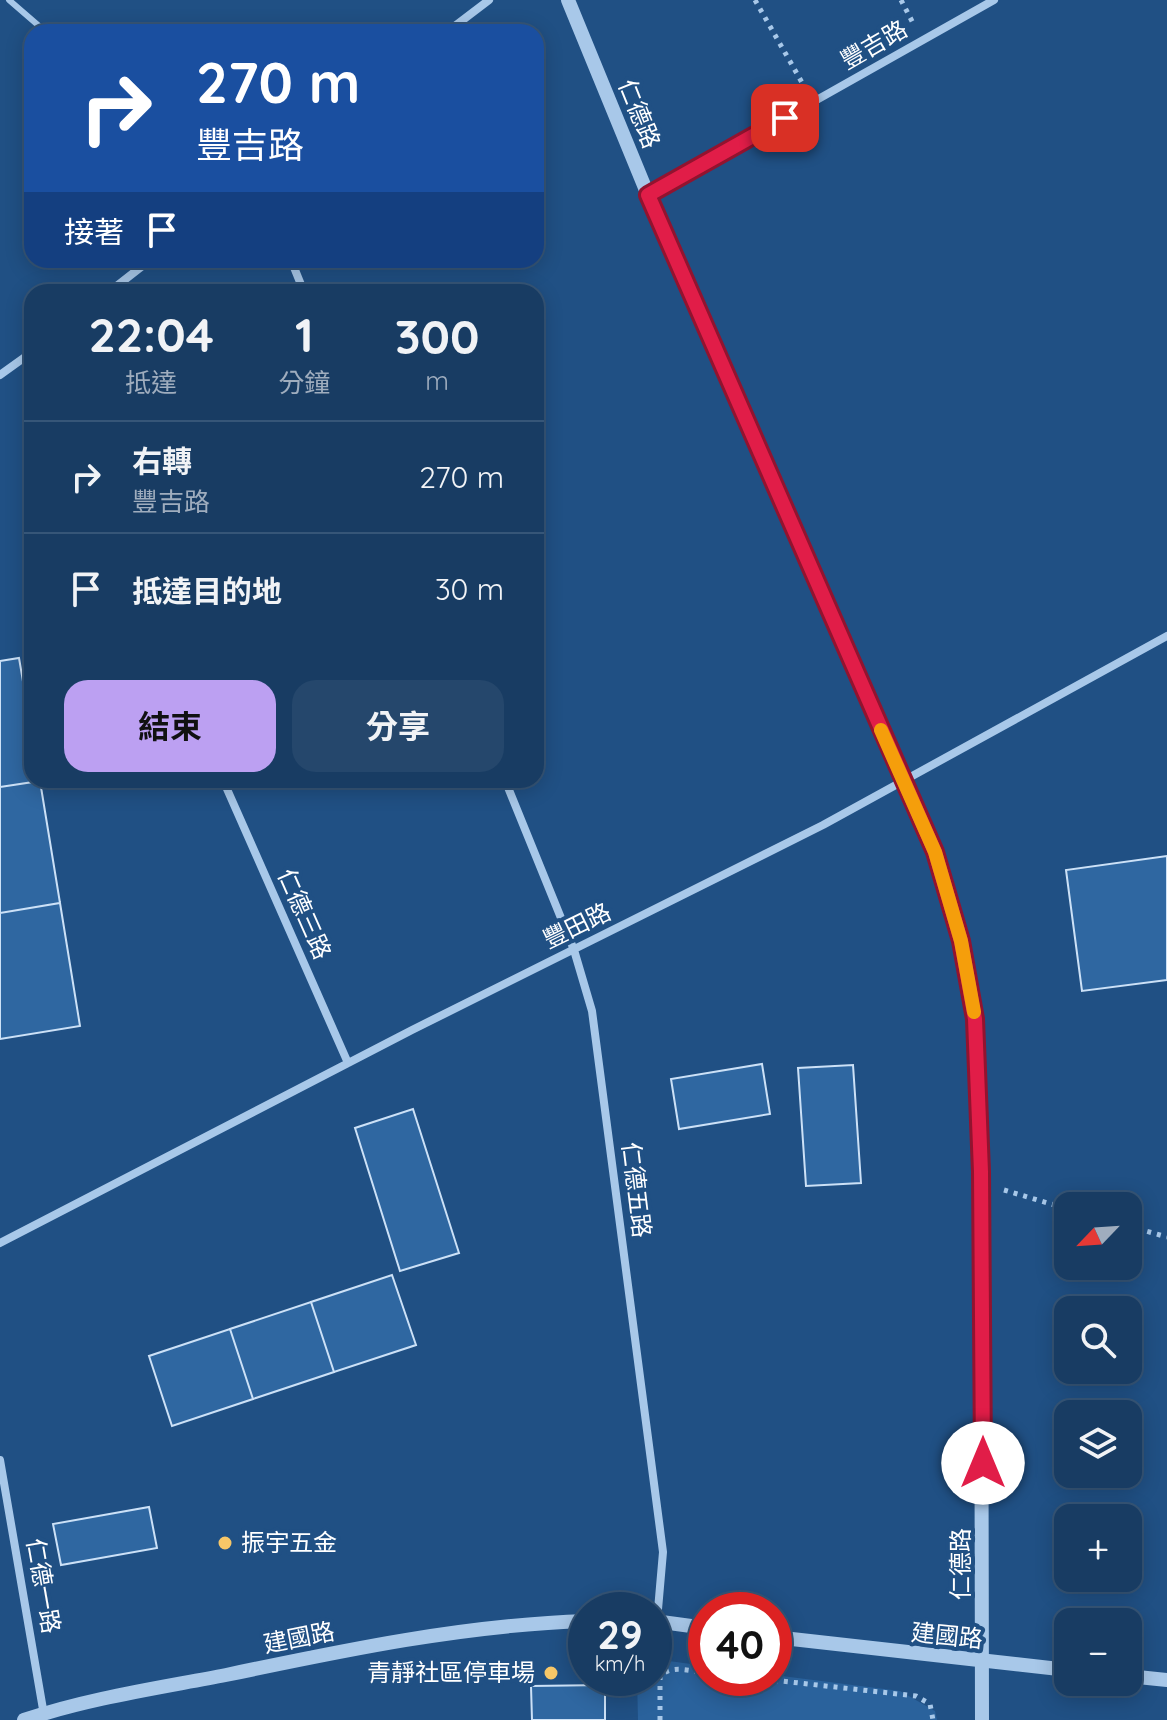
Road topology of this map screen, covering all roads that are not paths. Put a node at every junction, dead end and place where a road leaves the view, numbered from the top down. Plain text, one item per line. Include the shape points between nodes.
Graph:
1 (9, 0) edge
2 (489, 0) edge
3 (568, 0) edge
4 (994, 0) edge
5 (37, 24) edge
6 (458, 24) edge
7 (648, 195) junction
8 (140, 268) edge
9 (119, 284) edge
10 (24, 358) edge
11 (0, 375) edge
12 (1167, 636) edge
13 (902, 779) junction
14 (227, 788) edge
15 (508, 788) edge
16 (574, 950) junction
17 (348, 1063) junction
18 (0, 1243) edge
19 (0, 1460) edge
20 (659, 1592) edge
21 (568, 1621) edge
22 (792, 1639) edge
23 (984, 1662) junction
24 (1054, 1669) edge
25 (1142, 1677) edge
26 (1167, 1680) edge
27 (44, 1717) edge
28 (24, 1720) edge
29 (982, 1720) edge

1 - 5 lane
2 - 6 street
3 - 7 street, 仁德路
4 - 7 street, 豐吉路
7 - 13 street, 仁德路
8 - 9 street
10 - 11 street
12 - 13 street, 豐田路
13 - 16 street, 豐田路 via 823,825
13 - 23 street, 仁德路 via 935,852 961,941 975,1019
14 - 17 street, 仁德三路
15 - 16 street, 仁德五路
16 - 17 street, 豐田路
16 - 20 street, 仁德五路 via 592,1011 663,1552
17 - 18 street, 豐田路
19 - 27 street, 仁德一路
21 - 27 street, 建國路 via 512,1623 329,1653
22 - 23 street, 建國路
23 - 24 street, 建國路
23 - 29 street, 仁德路
25 - 26 street
27 - 28 street, 建國路

